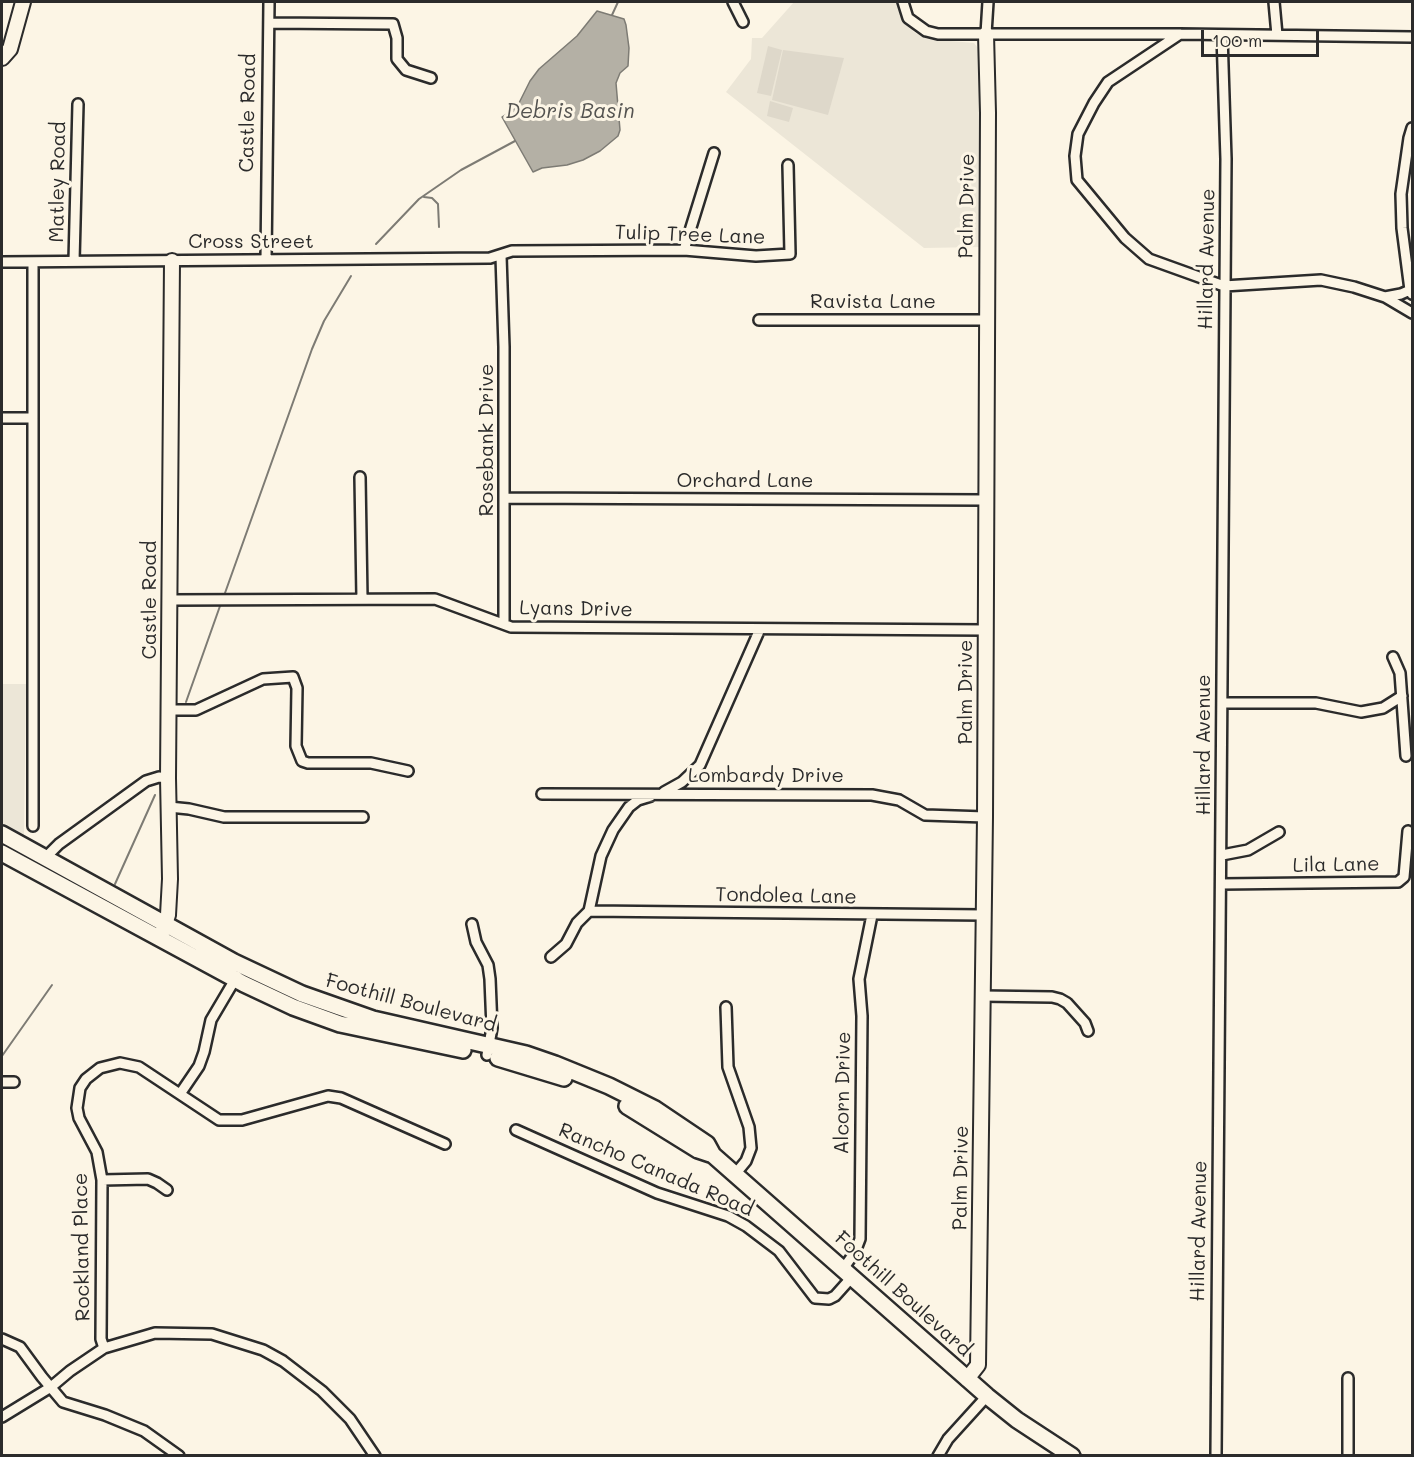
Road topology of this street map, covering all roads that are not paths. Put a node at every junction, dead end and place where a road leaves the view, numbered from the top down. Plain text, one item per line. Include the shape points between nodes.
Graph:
1 (23, 2) edge
2 (269, 2) edge
3 (733, 2) edge
4 (903, 2) edge
5 (988, 2) edge
6 (1274, 2) edge
7 (743, 22) dead end
8 (269, 23) junction
9 (986, 34) junction
10 (1180, 34) junction
11 (1222, 35) junction
12 (1277, 35) junction
13 (1413, 37) edge
14 (2, 58) edge
15 (431, 78) dead end
16 (78, 104) dead end
17 (1413, 128) edge
18 (714, 153) dead end
19 (788, 165) dead end
20 (1402, 228) junction
21 (1413, 229) edge
22 (684, 250) junction
23 (501, 256) junction
24 (266, 260) junction
25 (74, 261) junction
26 (172, 261) junction
27 (2, 262) edge
28 (33, 262) junction
29 (1224, 286) junction
30 (1411, 292) edge
31 (1385, 297) junction
32 (1413, 314) edge
33 (759, 320) dead end
34 (986, 320) junction
35 (2, 418) edge
36 (33, 418) junction
37 (360, 477) dead end
38 (505, 498) junction
39 (986, 500) junction
40 (362, 599) junction
41 (170, 600) junction
42 (504, 624) junction
43 (760, 628) junction
44 (985, 630) junction
45 (1393, 657) dead end
46 (1402, 696) junction
47 (1222, 703) junction
48 (170, 710) junction
49 (1406, 756) dead end
50 (408, 771) dead end
51 (168, 778) junction
52 (660, 793) junction
53 (542, 794) dead end
54 (169, 807) junction
55 (363, 817) dead end
56 (985, 817) junction
57 (33, 826) dead end
58 (1408, 831) dead end
59 (1279, 832) dead end
60 (2, 834) edge
61 (2, 853) edge
62 (1222, 855) junction
63 (45, 858) junction
64 (1221, 884) junction
65 (589, 911) junction
66 (872, 915) junction
67 (983, 915) junction
68 (472, 924) dead end
69 (163, 931) junction
70 (551, 957) dead end
71 (239, 973) junction
72 (982, 996) junction
73 (726, 1007) dead end
74 (1088, 1031) dead end
75 (488, 1050) junction
76 (2, 1082) edge
77 (14, 1082) dead end
78 (180, 1094) junction
79 (516, 1130) dead end
80 (445, 1144) dead end
81 (736, 1173) junction
82 (102, 1180) junction
83 (167, 1190) dead end
84 (847, 1273) junction
85 (2, 1339) edge
86 (104, 1348) junction
87 (1348, 1378) dead end
88 (967, 1379) junction
89 (51, 1387) junction
90 (987, 1396) junction
91 (2, 1417) edge
92 (179, 1455) edge
93 (375, 1455) edge
94 (938, 1455) edge
95 (1072, 1455) edge
96 (1216, 1455) edge
97 (1348, 1455) edge

1 - 14 street via 10,49
2 - 8 street, Castle Road
3 - 7 street
4 - 9 street via 908,18 927,31
5 - 9 street, Palm Drive
6 - 12 street
8 - 15 street via 393,24 398,59 406,70
8 - 24 street, Castle Road
9 - 10 street
9 - 34 street, Palm Drive
10 - 11 street
10 - 29 street via 1108,82 1078,134 1077,180 1125,238 1149,260
11 - 12 street
11 - 29 street, Hillard Avenue via 1226,159
12 - 13 street
16 - 25 street, Matley Road
17 - 20 street via 1402,179
18 - 22 street
19 - 22 street, Tulip Tree Lane via 790,254 756,256
20 - 21 street
20 - 30 street
22 - 23 street, Tulip Tree Lane via 512,251
23 - 24 street, Cross Street
23 - 38 street, Rosebank Drive
24 - 26 street, Cross Street
25 - 26 street, Cross Street
25 - 28 street, Cross Street
26 - 41 street, Castle Road
27 - 28 street, Cross Street
28 - 36 street
29 - 31 street via 1321,280
29 - 47 street, Hillard Avenue
30 - 31 street
31 - 32 street
33 - 34 street, Ravista Lane
34 - 39 street, Palm Drive
35 - 36 street
36 - 57 street
37 - 40 street
38 - 39 street, Orchard Lane
38 - 42 street, Rosebank Drive
39 - 44 street, Palm Drive
40 - 41 street, Lyans Drive
40 - 42 street, Lyans Drive via 435,599
41 - 48 street, Castle Road
42 - 43 street, Lyans Drive
43 - 44 street, Lyans Drive
43 - 52 street via 700,765 682,782
44 - 56 street, Palm Drive
45 - 46 street via 1400,673
46 - 47 street via 1383,708 1361,712 1316,703
46 - 49 street
47 - 62 street, Hillard Avenue
48 - 50 street via 196,710 263,679 293,677 297,688 296,746 302,761 371,763
48 - 51 street, Castle Road
51 - 54 street, Castle Road
51 - 63 street via 146,781
52 - 53 street, Lombardy Drive
52 - 56 street, Lombardy Drive via 872,795 898,800 925,815
52 - 65 street via 633,803 613,830 601,856
54 - 55 street via 225,817
54 - 69 street, Castle Road via 169,907
56 - 67 street, Palm Drive
58 - 64 street, Lila Lane via 1404,877 1398,882
59 - 62 street via 1248,850
60 - 63 main road, Foothill Boulevard
61 - 69 main road, Foothill Boulevard
62 - 64 street, Hillard Avenue
63 - 69 main road, Foothill Boulevard
64 - 96 street, Hillard Avenue
65 - 66 street, Tondolea Lane
65 - 70 street via 566,944
66 - 67 street, Tondolea Lane
66 - 84 street, Alcorn Drive via 859,979 860,1239
67 - 72 street, Palm Drive
68 - 75 street via 490,979 492,1028
69 - 71 main road, Foothill Boulevard
71 - 75 main road, Foothill Boulevard via 260,992 340,1024 405,1032
71 - 78 street via 211,1020 199,1066
72 - 74 street via 1060,999 1085,1023
72 - 88 street, Palm Drive via 978,1365
73 - 81 street via 728,1067 749,1127 751,1148
75 - 81 main road, Foothill Boulevard via 555,1064 609,1086 686,1128
76 - 77 street
78 - 80 street, Rockland Place via 226,1121 328,1096 341,1098
78 - 82 street, Rockland Place via 139,1067 125,1064 100,1068 87,1079 80,1089 77,1108 97,1152
79 - 84 street, Rancho Canada Road via 746,1226 779,1251 815,1298 835,1296
81 - 84 main road, Foothill Boulevard
82 - 83 street via 148,1179
82 - 86 street, Rockland Place
84 - 88 main road, Foothill Boulevard
85 - 89 street via 20,1347
86 - 89 street
86 - 93 street via 155,1333 182,1332 212,1334 263,1350 322,1391 350,1419
87 - 97 street
88 - 90 main road, Foothill Boulevard
89 - 91 street
89 - 92 street via 63,1402 144,1431
90 - 94 street
90 - 95 main road, Foothill Boulevard

